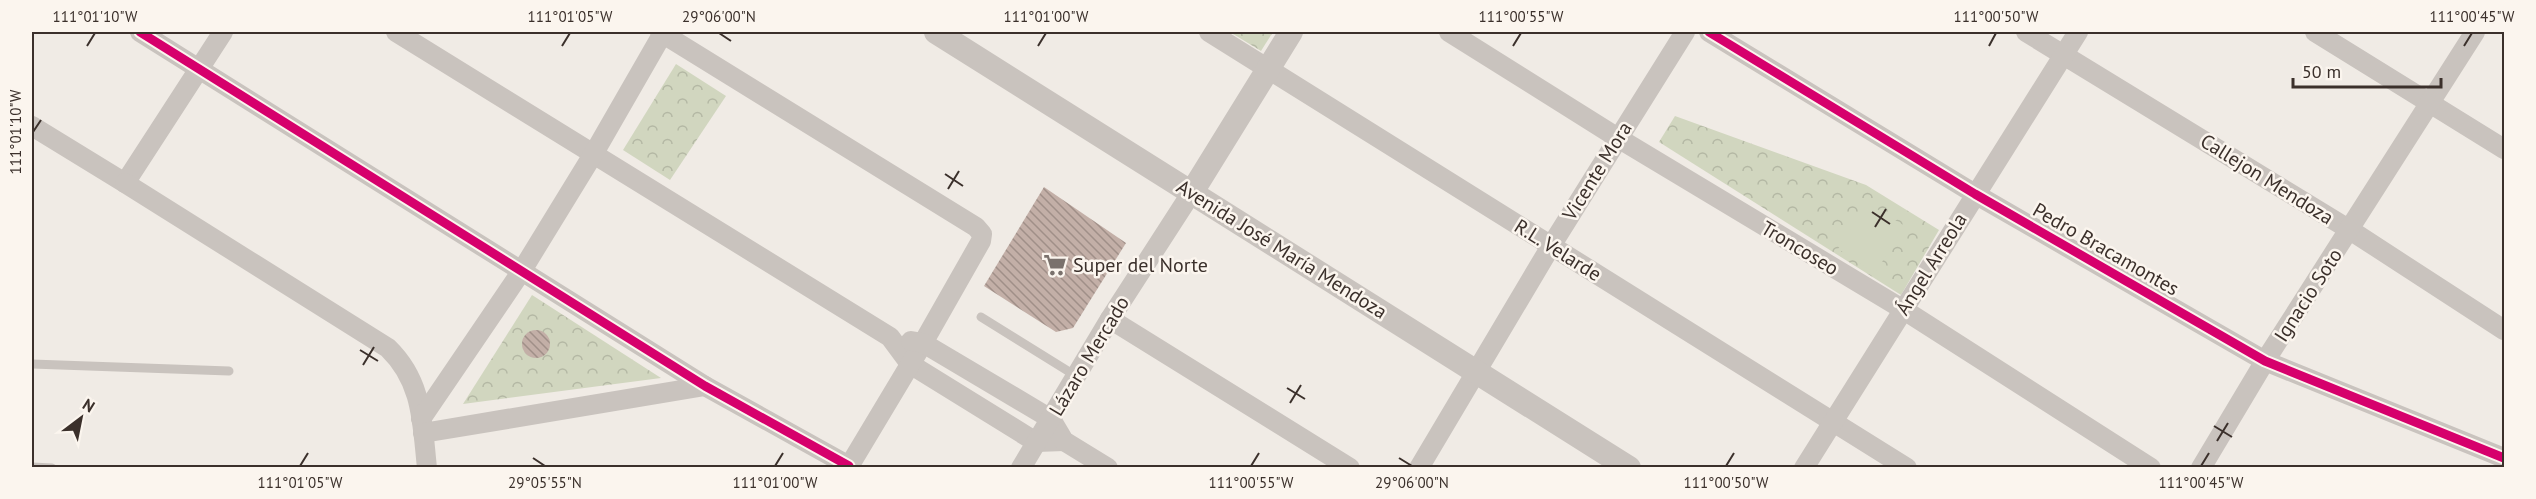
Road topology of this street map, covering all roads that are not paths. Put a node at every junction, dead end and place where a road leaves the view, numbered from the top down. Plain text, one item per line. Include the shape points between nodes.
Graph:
1 (140, 32) edge
2 (224, 32) edge
3 (396, 32) edge
4 (661, 32) edge
5 (936, 32) edge
6 (1209, 32) edge
7 (1291, 32) edge
8 (1449, 32) edge
9 (1686, 32) edge
10 (1709, 32) edge
11 (2026, 32) edge
12 (2078, 32) edge
13 (2315, 32) edge
14 (2475, 32) edge
15 (2064, 54) junction
16 (200, 68) junction
17 (1269, 68) junction
18 (2430, 102) junction
19 (32, 126) edge
20 (1618, 138) junction
21 (2505, 149) edge
22 (594, 153) junction
23 (125, 183) junction
24 (1192, 192) junction
25 (1975, 194) junction
26 (2350, 230) junction
27 (1551, 246) junction
28 (521, 272) junction
29 (1904, 310) junction
30 (981, 316) dead end
31 (1110, 320) junction
32 (2505, 330) edge
33 (890, 337) junction
34 (923, 343) junction
35 (2265, 362) junction
36 (32, 364) edge
37 (910, 364) junction
38 (229, 371) dead end
39 (1476, 372) junction
40 (1076, 376) junction
41 (705, 386) junction
42 (1050, 418) junction
43 (1833, 422) junction
44 (422, 426) junction
45 (1064, 441) junction
46 (1036, 442) junction
47 (2505, 458) edge
48 (32, 467) edge
49 (848, 467) edge
50 (52, 468) edge
51 (427, 468) edge
52 (1021, 468) edge
53 (1108, 468) edge
54 (1350, 468) edge
55 (1419, 468) edge
56 (1629, 468) edge
57 (1804, 468) edge
58 (1907, 468) edge
59 (2151, 468) edge
60 (2201, 468) edge

1 - 16 street
2 - 16 street
3 - 22 street
4 - 22 street
4 - 34 street via 982,234
5 - 24 street, Avenida José María Mendoza
6 - 17 street, R.L. Velarde
7 - 17 street, Lázaro Mercado
8 - 20 street, Troncoseo
9 - 20 street, Vicente Mora
10 - 25 street, Pedro Bracamontes
11 - 15 street, Callejon Mendoza
12 - 15 street, Ángel Arreola
13 - 18 street
14 - 18 street, Ignacio Soto
15 - 25 street, Ángel Arreola
15 - 26 street, Callejon Mendoza
16 - 23 street
16 - 28 street
17 - 24 street, Lázaro Mercado
17 - 27 street, R.L. Velarde
18 - 21 street
18 - 26 street, Ignacio Soto
19 - 23 street
20 - 27 street, Vicente Mora
20 - 29 street, Troncoseo
22 - 28 street
22 - 33 street
23 - 44 street via 388,348 404,363 414,382
24 - 31 street, Lázaro Mercado
24 - 39 street, Avenida José María Mendoza
25 - 29 street, Ángel Arreola
25 - 35 street, Pedro Bracamontes
26 - 32 street, Callejon Mendoza
26 - 35 street, Ignacio Soto
27 - 39 street, Vicente Mora
27 - 43 street, R.L. Velarde
28 - 41 street
28 - 44 street
29 - 43 street, Ángel Arreola
29 - 59 street, Troncoseo
30 - 40 lane
31 - 40 street, Lázaro Mercado
31 - 54 street
33 - 34 street
33 - 37 street
34 - 37 street
34 - 42 street
35 - 47 street, Pedro Bracamontes
35 - 60 street, Ignacio Soto
36 - 38 lane
37 - 46 street
37 - 49 street
39 - 55 street, Vicente Mora
39 - 56 street, Avenida José María Mendoza
40 - 42 street, Lázaro Mercado
41 - 44 street
41 - 49 street
42 - 45 street
42 - 46 street, Lázaro Mercado
43 - 57 street, Ángel Arreola
43 - 58 street, R.L. Velarde
44 - 51 street
45 - 46 street
45 - 53 street
46 - 52 street, Lázaro Mercado
48 - 50 lane

